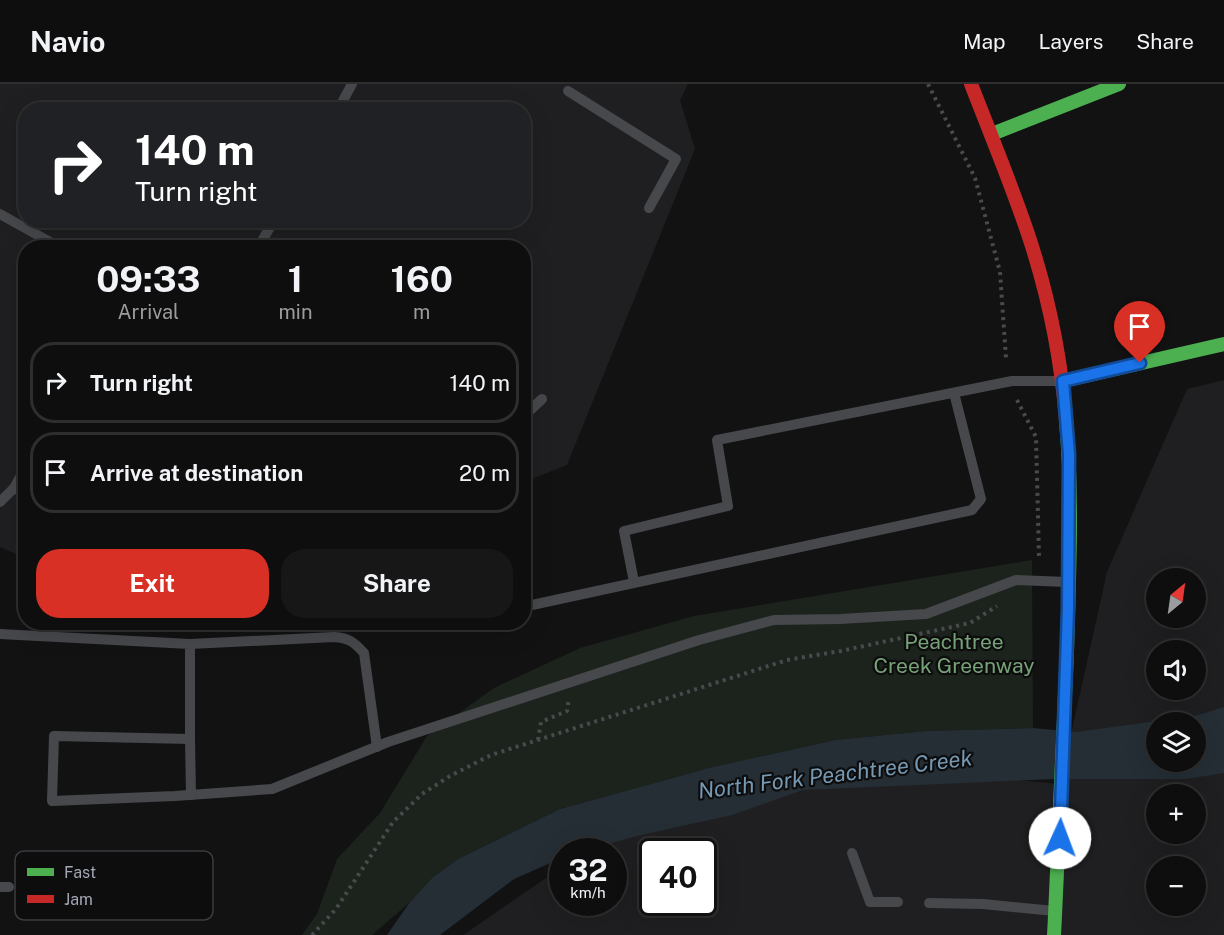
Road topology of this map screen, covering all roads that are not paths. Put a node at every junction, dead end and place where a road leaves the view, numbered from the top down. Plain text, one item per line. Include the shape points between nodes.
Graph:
1 (352, 84) edge
2 (971, 84) edge
3 (1119, 84) edge
4 (568, 91) dead end
5 (342, 102) edge
6 (992, 134) junction
7 (649, 208) dead end
8 (0, 214) edge
9 (18, 224) edge
10 (25, 228) edge
11 (47, 240) edge
12 (1224, 344) edge
13 (1063, 381) junction
14 (954, 393) junction
15 (542, 399) dead end
16 (531, 409) edge
17 (18, 481) edge
18 (14, 488) junction
19 (18, 490) edge
20 (0, 502) edge
21 (634, 582) junction
22 (1068, 582) junction
23 (532, 605) dead end
24 (0, 634) edge
25 (189, 644) junction
26 (190, 739) junction
27 (376, 747) junction
28 (191, 795) junction
29 (852, 853) dead end
30 (898, 902) dead end
31 (929, 903) dead end
32 (1056, 911) junction
33 (1054, 935) edge

1 - 5 lane
2 - 6 street
3 - 6 street
4 - 7 lane via 676,159
6 - 13 street via 1037,263
8 - 9 lane
10 - 11 lane
12 - 13 street
13 - 14 lane via 1012,381
13 - 22 street via 1069,454
14 - 21 lane via 717,440 728,506 624,531
14 - 21 lane via 981,499 972,510
15 - 16 lane
17 - 18 lane
18 - 19 lane
18 - 20 lane
21 - 23 lane
22 - 27 lane via 1016,580 926,614 774,620 699,640
22 - 32 street
24 - 25 lane
25 - 26 lane
25 - 27 lane via 325,637 355,642 364,653
26 - 28 lane
26 - 28 lane via 54,736 52,801
27 - 28 lane via 272,789
29 - 30 lane via 870,902
31 - 32 lane
32 - 33 street

